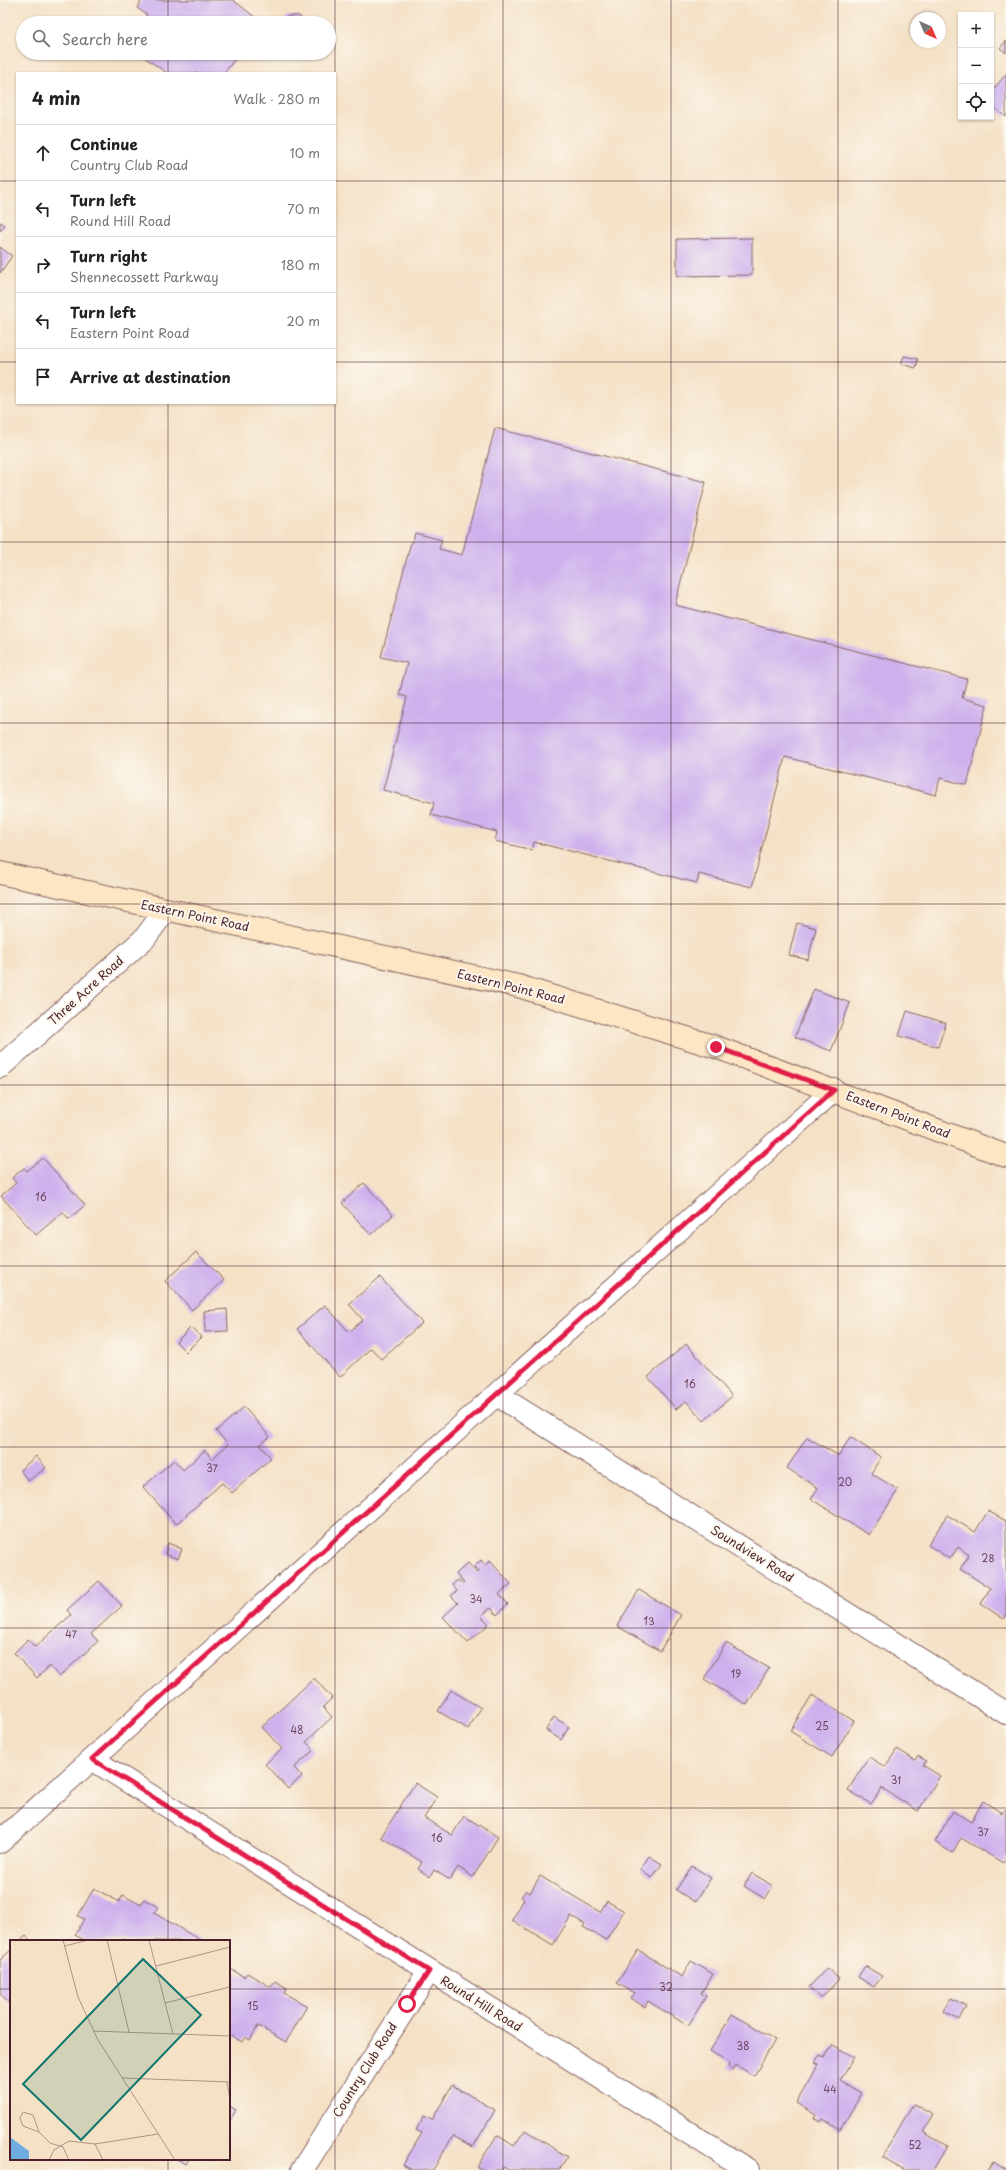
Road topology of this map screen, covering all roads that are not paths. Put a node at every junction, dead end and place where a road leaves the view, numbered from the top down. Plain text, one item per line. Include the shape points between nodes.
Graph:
1 (0, 873) edge
2 (166, 909) junction
3 (0, 1067) edge
4 (834, 1090) junction
5 (1006, 1156) edge
6 (497, 1395) junction
7 (1006, 1713) edge
8 (92, 1759) junction
9 (0, 1842) edge
10 (429, 1971) junction
11 (302, 2170) edge
12 (748, 2170) edge

1 - 2 main road, Eastern Point Road
2 - 3 street, Three Acre Road via 145,938
2 - 4 main road, Eastern Point Road via 518,986 716,1047
4 - 5 main road, Eastern Point Road
4 - 6 street
6 - 7 street, Soundview Road
6 - 8 street
8 - 9 street
8 - 10 street, Round Hill Road
10 - 11 street, Country Club Road
10 - 12 street, Round Hill Road

